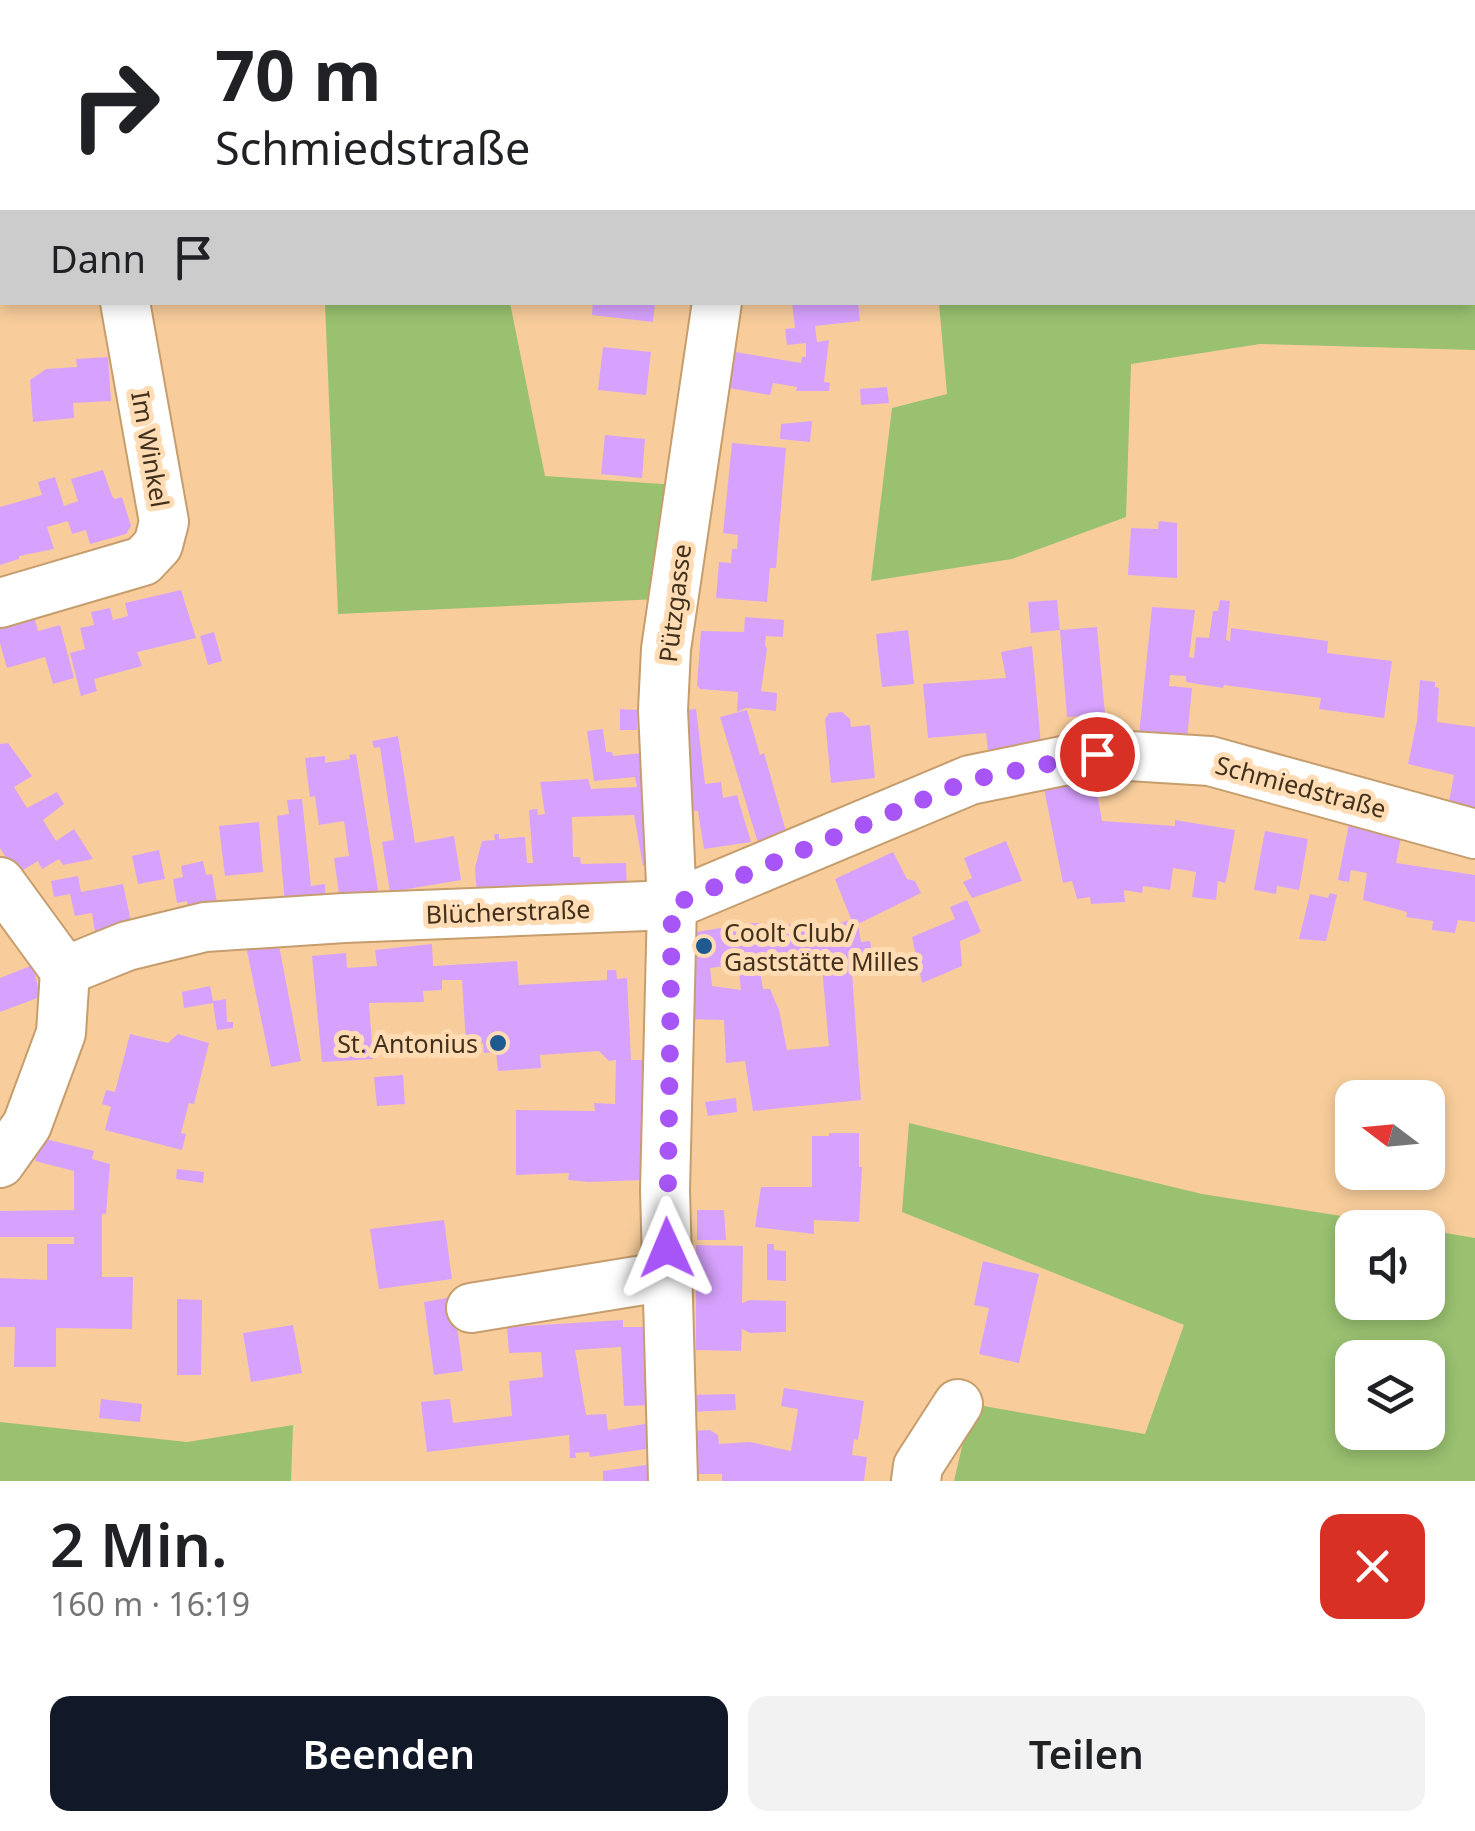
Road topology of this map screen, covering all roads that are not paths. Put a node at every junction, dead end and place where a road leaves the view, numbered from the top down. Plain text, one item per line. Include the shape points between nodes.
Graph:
1 (126, 305) edge
2 (718, 305) edge
3 (0, 604) edge
4 (1475, 834) edge
5 (0, 882) edge
6 (672, 905) junction
7 (65, 971) junction
8 (0, 1163) edge
9 (668, 1276) junction
10 (472, 1308) dead end
11 (958, 1404) dead end
12 (673, 1481) edge
13 (916, 1481) edge

1 - 3 street, Im Winkel via 164,522 158,545 143,562
2 - 6 street, Pützgasse via 666,649
4 - 6 street, Schmiedstraße via 1210,761 1097,754 970,780
5 - 7 street
6 - 7 street, Blücherstraße via 205,927
6 - 9 street, Pützgasse
7 - 8 street via 61,1033 27,1126
9 - 10 street
9 - 12 street, Pützgasse
11 - 13 street via 918,1466

